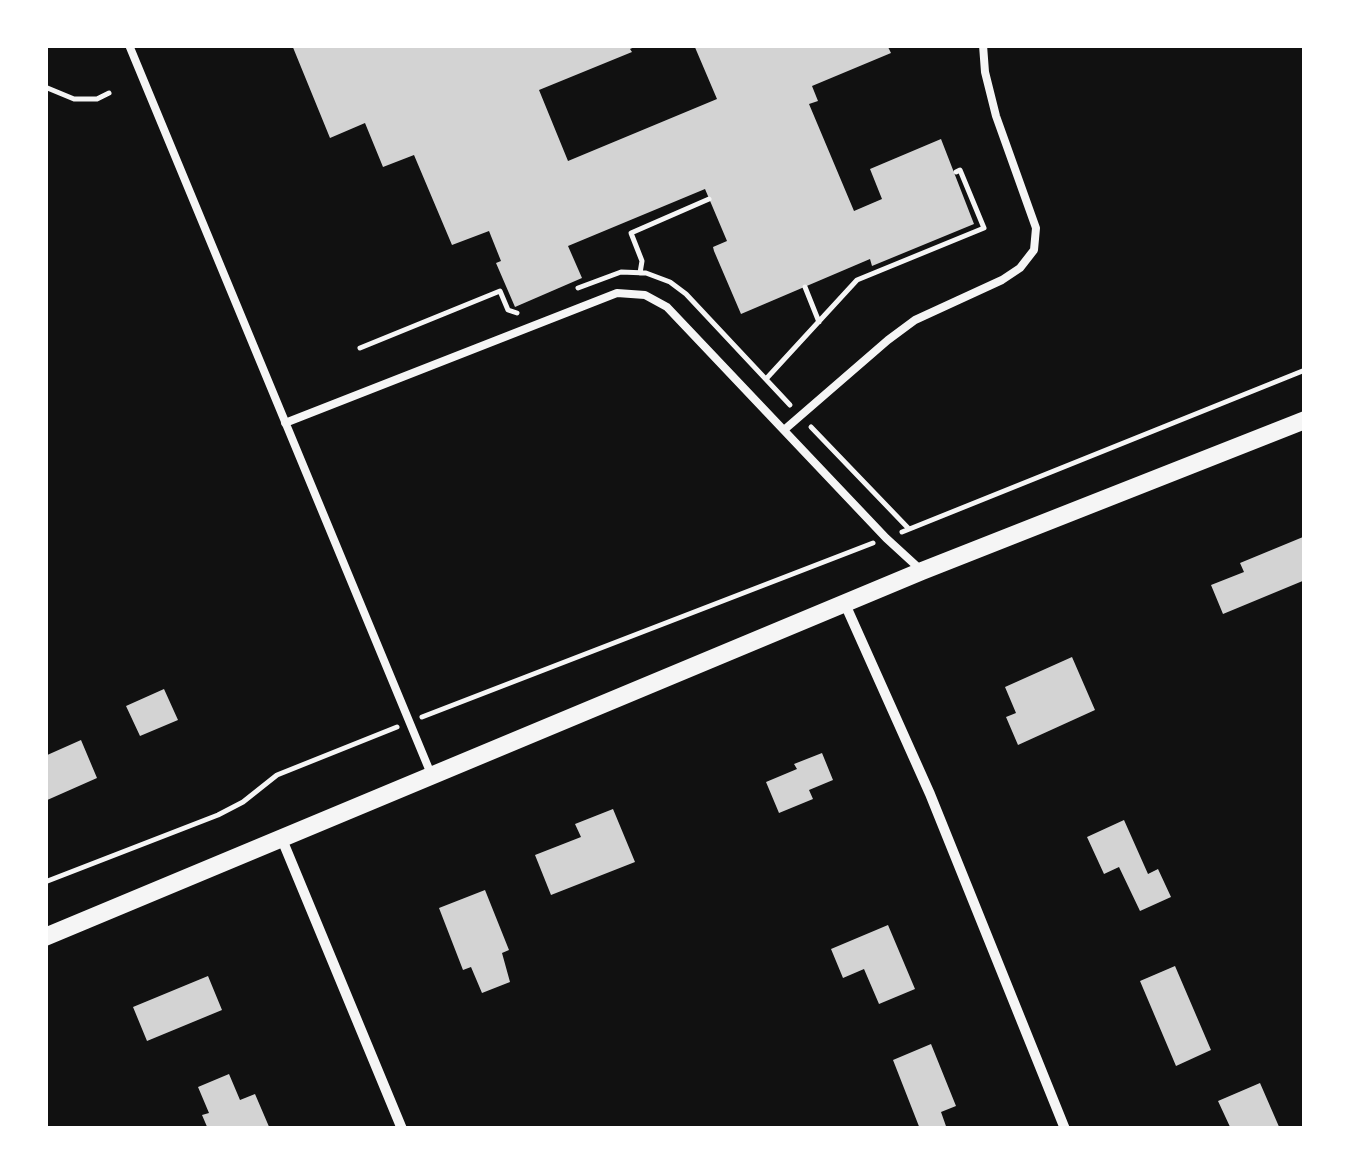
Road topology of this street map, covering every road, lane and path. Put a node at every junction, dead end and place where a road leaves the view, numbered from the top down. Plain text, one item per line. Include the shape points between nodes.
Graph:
1 (129, 45) edge
2 (983, 45) edge
3 (45, 87) edge
4 (108, 93) dead end
5 (956, 172) dead end
6 (709, 199) dead end
7 (640, 272) junction
8 (804, 287) dead end
9 (570, 292) dead end
10 (519, 312) dead end
11 (819, 322) junction
12 (360, 348) dead end
13 (1305, 370) edge
14 (766, 379) junction
15 (800, 416) junction
16 (1305, 420) edge
17 (285, 423) junction
18 (784, 430) junction
19 (909, 530) junction
20 (886, 538) junction
21 (922, 571) junction
22 (845, 604) junction
23 (410, 722) junction
24 (431, 774) junction
25 (281, 837) junction
26 (45, 882) edge
27 (45, 937) edge
28 (402, 1129) edge
29 (1066, 1129) edge

1 - 17 lane
2 - 15 lane via 996,116 1036,228 1034,250 1002,280 916,320
3 - 4 path via 74,100
5 - 11 path via 984,228 858,280
6 - 7 path via 630,232
7 - 9 path via 616,273
7 - 14 path via 681,290
8 - 11 path
10 - 12 path via 508,310 500,291
11 - 14 path
13 - 19 path
14 - 15 path
15 - 18 lane
15 - 19 path
16 - 21 street
17 - 18 lane via 630,292 667,307
17 - 23 lane
18 - 20 lane
19 - 20 path
20 - 21 lane
20 - 23 path
21 - 22 street
22 - 24 street
22 - 29 street
23 - 24 lane
23 - 26 path via 276,775 218,815
24 - 25 street
25 - 27 street
25 - 28 street

